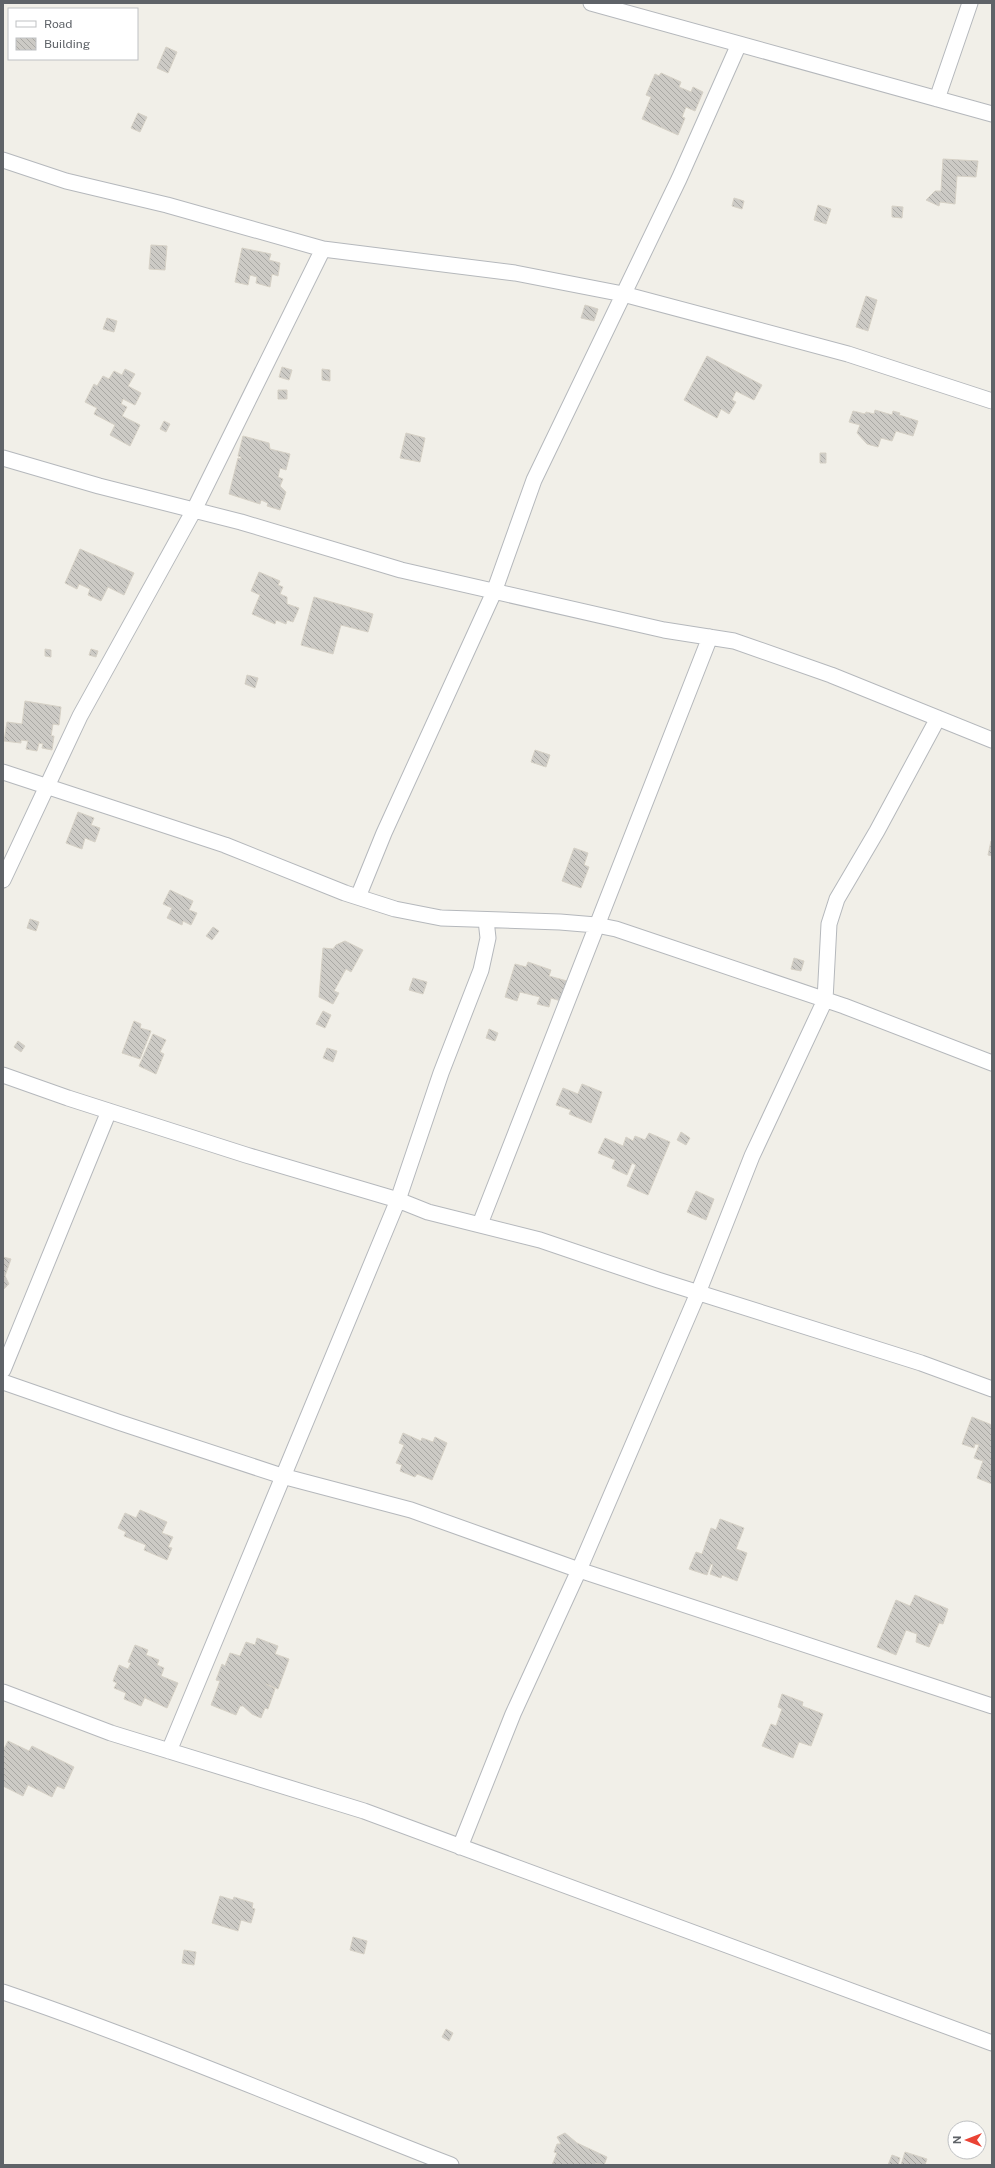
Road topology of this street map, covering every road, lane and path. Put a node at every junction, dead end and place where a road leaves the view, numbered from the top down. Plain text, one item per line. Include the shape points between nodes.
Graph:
1 (591, 3) edge
2 (970, 3) edge
3 (738, 44) junction
4 (937, 99) junction
5 (992, 114) edge
6 (3, 160) edge
7 (323, 249) junction
8 (623, 294) junction
9 (992, 401) edge
10 (3, 458) edge
11 (194, 510) junction
12 (494, 592) junction
13 (710, 637) junction
14 (938, 718) junction
15 (992, 740) edge
16 (3, 772) edge
17 (47, 786) junction
18 (3, 880) edge
19 (358, 897) junction
20 (486, 920) junction
21 (596, 925) junction
22 (825, 1000) junction
23 (992, 1063) edge
24 (3, 1075) edge
25 (109, 1111) junction
26 (398, 1200) junction
27 (480, 1224) junction
28 (698, 1293) junction
29 (3, 1370) edge
30 (3, 1382) edge
31 (992, 1389) edge
32 (282, 1476) junction
33 (579, 1570) junction
34 (3, 1692) edge
35 (992, 1706) edge
36 (169, 1751) junction
37 (460, 1847) junction
38 (3, 1992) edge
39 (992, 2043) edge
40 (451, 2165) edge

1 - 3 street
2 - 4 street
3 - 4 street
3 - 8 street via 679,179
4 - 5 street
6 - 7 street via 66,181 167,205
7 - 8 street via 515,273
7 - 11 street
8 - 9 street via 848,354
8 - 12 street via 534,480
10 - 11 street
11 - 12 street via 401,570
11 - 17 street via 80,716
12 - 13 street via 664,630
12 - 19 street via 384,833
13 - 14 street via 734,641 831,675
13 - 21 street
14 - 15 street
14 - 22 street via 877,831 836,899 829,924
16 - 17 street
17 - 18 street
17 - 19 street via 225,845
19 - 20 street via 395,909 441,918
20 - 21 street
20 - 26 street via 488,938 481,970 441,1073
21 - 22 street
21 - 27 street
22 - 23 street
22 - 28 street via 752,1156
24 - 25 street
25 - 26 street
25 - 29 street
26 - 27 street via 428,1212
26 - 32 street
27 - 28 street via 540,1240
28 - 31 street via 921,1363
28 - 33 street
30 - 32 street
32 - 33 street via 411,1510
32 - 36 street
33 - 35 street
33 - 37 street via 513,1714
34 - 36 street via 111,1733
36 - 37 street via 364,1811
37 - 39 street
38 - 40 street via 234,2078

